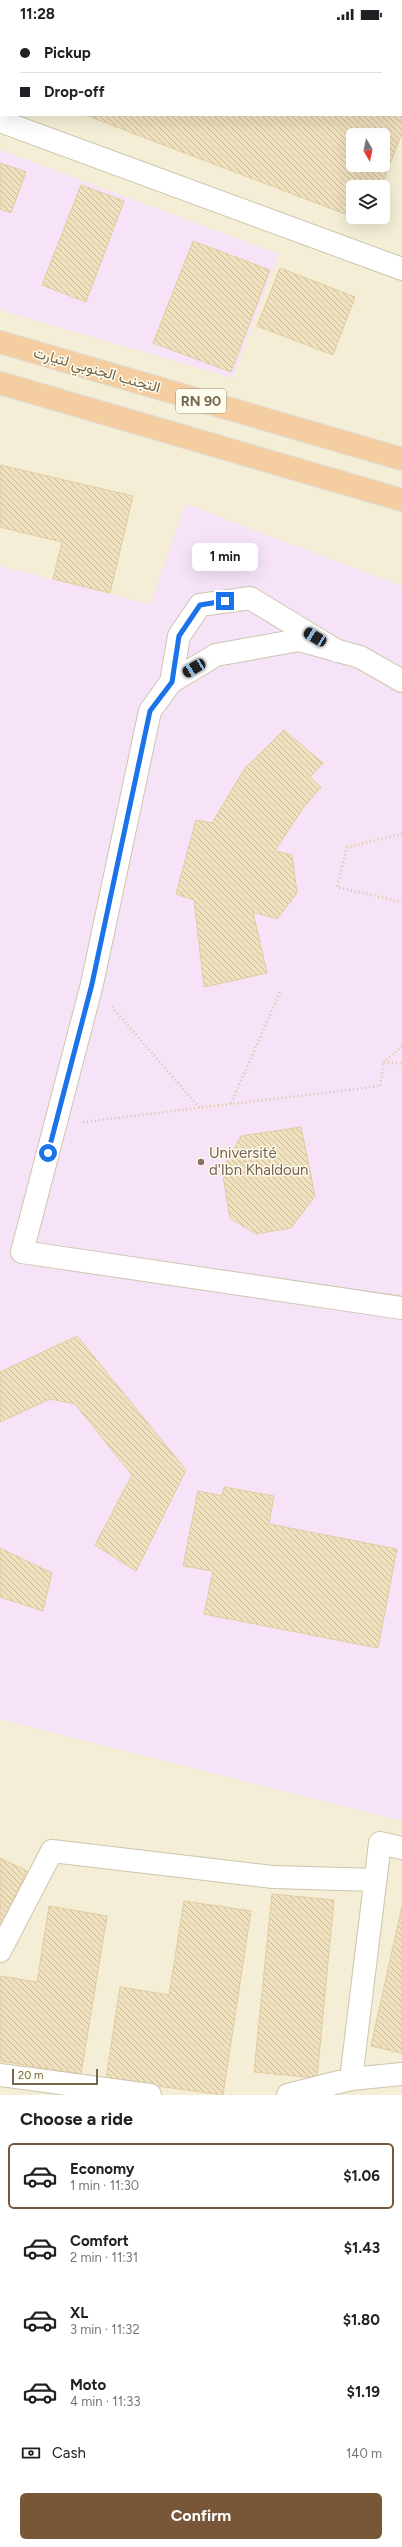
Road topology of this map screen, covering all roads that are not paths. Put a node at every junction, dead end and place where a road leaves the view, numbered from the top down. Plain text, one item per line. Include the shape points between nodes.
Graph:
1 (9, 120) edge
2 (402, 269) edge
3 (0, 342) edge
4 (0, 383) edge
5 (402, 459) edge
6 (402, 500) edge
7 (337, 651) junction
8 (402, 681) edge
9 (172, 682) junction
10 (402, 1308) edge
11 (402, 1848) edge
12 (376, 1880) junction
13 (0, 1951) edge
14 (402, 2074) edge
15 (0, 2075) edge
16 (351, 2079) junction
17 (150, 2095) edge
18 (288, 2095) edge

1 - 2 street
3 - 5 highway, التجنب الجنوبي لتيارت / RN 90
4 - 6 highway, RN 90
7 - 8 street via 360,657
7 - 9 street via 299,640 216,655
7 - 9 street via 250,598 200,605 179,636
9 - 10 street via 150,711 92,984 22,1252
11 - 12 street via 380,1844
12 - 13 street via 273,1877 52,1850
12 - 16 street
14 - 16 street
15 - 17 street
16 - 18 street

